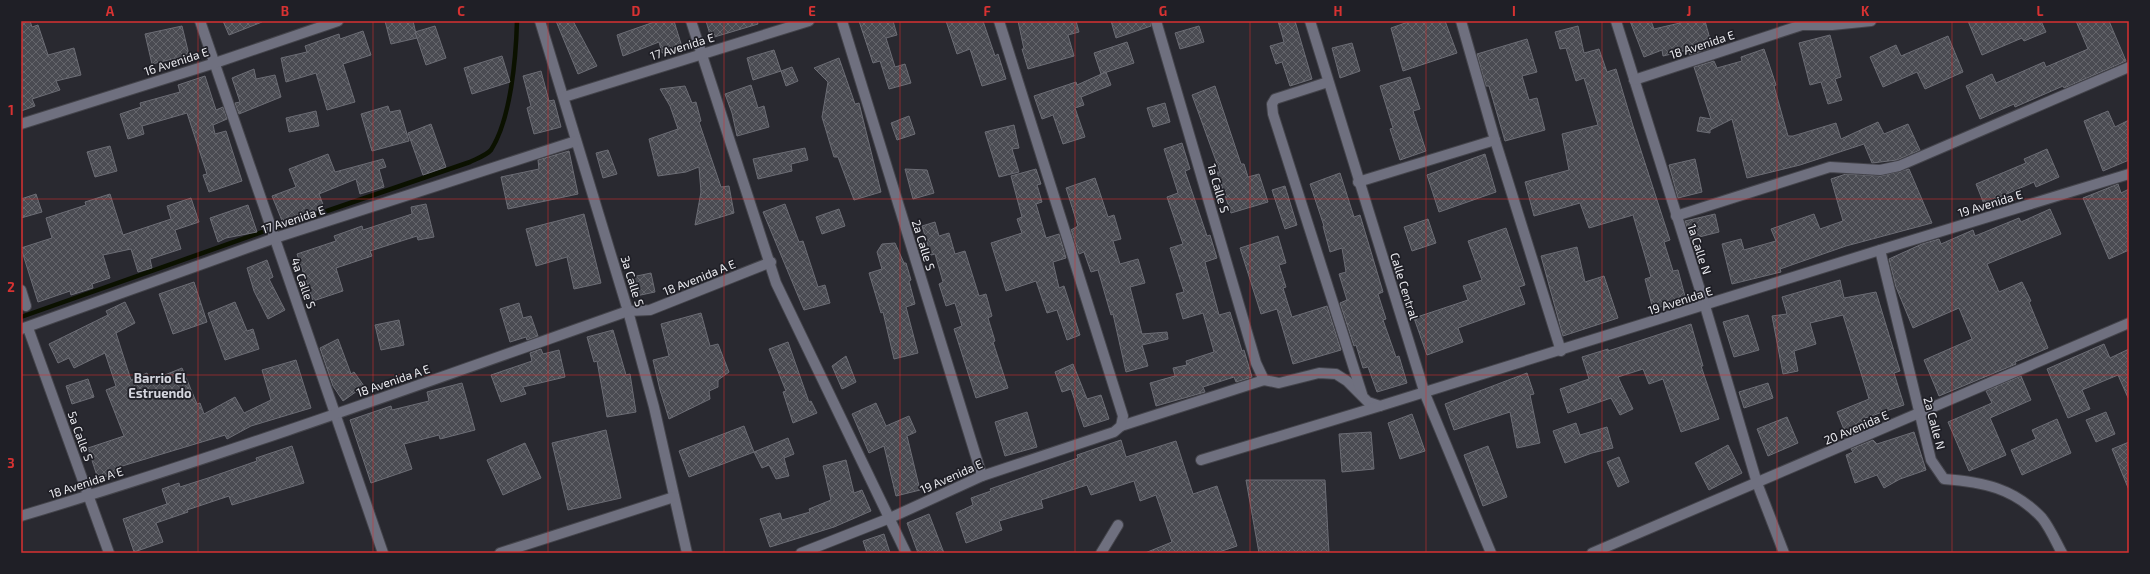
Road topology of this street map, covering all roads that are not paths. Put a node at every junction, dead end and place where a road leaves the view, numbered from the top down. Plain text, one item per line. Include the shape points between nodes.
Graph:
1 (200, 21) edge
2 (338, 21) edge
3 (540, 21) edge
4 (691, 21) edge
5 (809, 21) edge
6 (842, 21) edge
7 (999, 21) edge
8 (1156, 21) edge
9 (1310, 21) edge
10 (1460, 21) edge
11 (1616, 21) edge
12 (1871, 21) edge
13 (700, 54) junction
14 (215, 63) junction
15 (2129, 67) edge
16 (1634, 80) junction
17 (1328, 82) junction
18 (564, 97) junction
19 (21, 124) edge
20 (1495, 140) junction
21 (576, 141) junction
22 (2129, 174) edge
23 (1358, 182) junction
24 (1676, 216) junction
25 (275, 238) junction
26 (1880, 250) junction
27 (770, 262) junction
28 (21, 290) edge
29 (26, 306) dead end
30 (1705, 306) junction
31 (628, 311) junction
32 (2129, 323) edge
33 (24, 329) edge
34 (1561, 351) junction
35 (1264, 380) junction
36 (1425, 394) junction
37 (1362, 396) junction
38 (1380, 406) junction
39 (336, 413) junction
40 (1919, 414) junction
41 (1118, 429) junction
42 (1201, 460) dead end
43 (982, 476) junction
44 (1757, 483) junction
45 (90, 496) junction
46 (674, 497) junction
47 (21, 516) edge
48 (890, 518) junction
49 (1118, 525) dead end
50 (109, 553) edge
51 (383, 553) edge
52 (500, 553) edge
53 (687, 553) edge
54 (801, 553) edge
55 (906, 553) edge
56 (1101, 553) edge
57 (1491, 553) edge
58 (1592, 553) edge
59 (1784, 553) edge
60 (2062, 553) edge

1 - 14 street, 4a Calle S
2 - 14 street, 16 Avenida E
3 - 18 street, 3a Calle S
4 - 13 street
5 - 13 street, 17 Avenida E
6 - 43 street, 2a Calle S
7 - 41 street via 1122,416
8 - 35 street, 1a Calle S via 1256,363
9 - 17 street, Calle Central
10 - 20 street
11 - 16 street, 1a Calle N
12 - 16 street, 18 Avenida E via 1802,25
13 - 18 street, 17 Avenida E
13 - 27 street
14 - 19 street, 16 Avenida E
14 - 25 street, 4a Calle S
15 - 24 street via 1898,166 1880,170 1830,167
16 - 24 street, 1a Calle N
17 - 23 street, Calle Central
17 - 37 street via 1275,99 1272,104 1273,114
18 - 21 street, 3a Calle S
20 - 23 street
20 - 34 street
21 - 25 street, 17 Avenida E
21 - 31 street, 3a Calle S
22 - 26 street, 19 Avenida E
23 - 36 street, Calle Central
24 - 30 street, 1a Calle N
25 - 33 street, 17 Avenida E
25 - 39 street, 4a Calle S
26 - 30 street, 19 Avenida E
26 - 40 street, 2a Calle N
27 - 31 street, 18 Avenida A E via 650,310
27 - 48 street via 776,283
28 - 29 street
30 - 34 street, 19 Avenida E
30 - 44 street, 1a Calle N
31 - 39 street, 18 Avenida A E
31 - 46 street, 3a Calle S via 654,407
32 - 40 street, 20 Avenida E
33 - 45 street, 5a Calle S
34 - 36 street, 19 Avenida E
35 - 37 street via 1279,384 1319,373 1336,374
35 - 41 street, 19 Avenida E
36 - 38 street, 19 Avenida E
36 - 57 street, Calle Central
37 - 38 street via 1368,402
38 - 42 street, 19 Avenida E
39 - 45 street, 18 Avenida A E
39 - 51 street, 4a Calle S
40 - 44 street, 20 Avenida E
40 - 60 street, 2a Calle N via 1932,460 1944,479 1976,481 2017,496 2042,519
41 - 43 street, 19 Avenida E
43 - 48 street, 19 Avenida E
44 - 58 street, 20 Avenida E
44 - 59 street, 1a Calle N
45 - 47 street, 18 Avenida A E
45 - 50 street, 5a Calle S
46 - 52 street
46 - 53 street, 3a Calle S
48 - 54 street, 19 Avenida E
48 - 55 street
49 - 56 street

